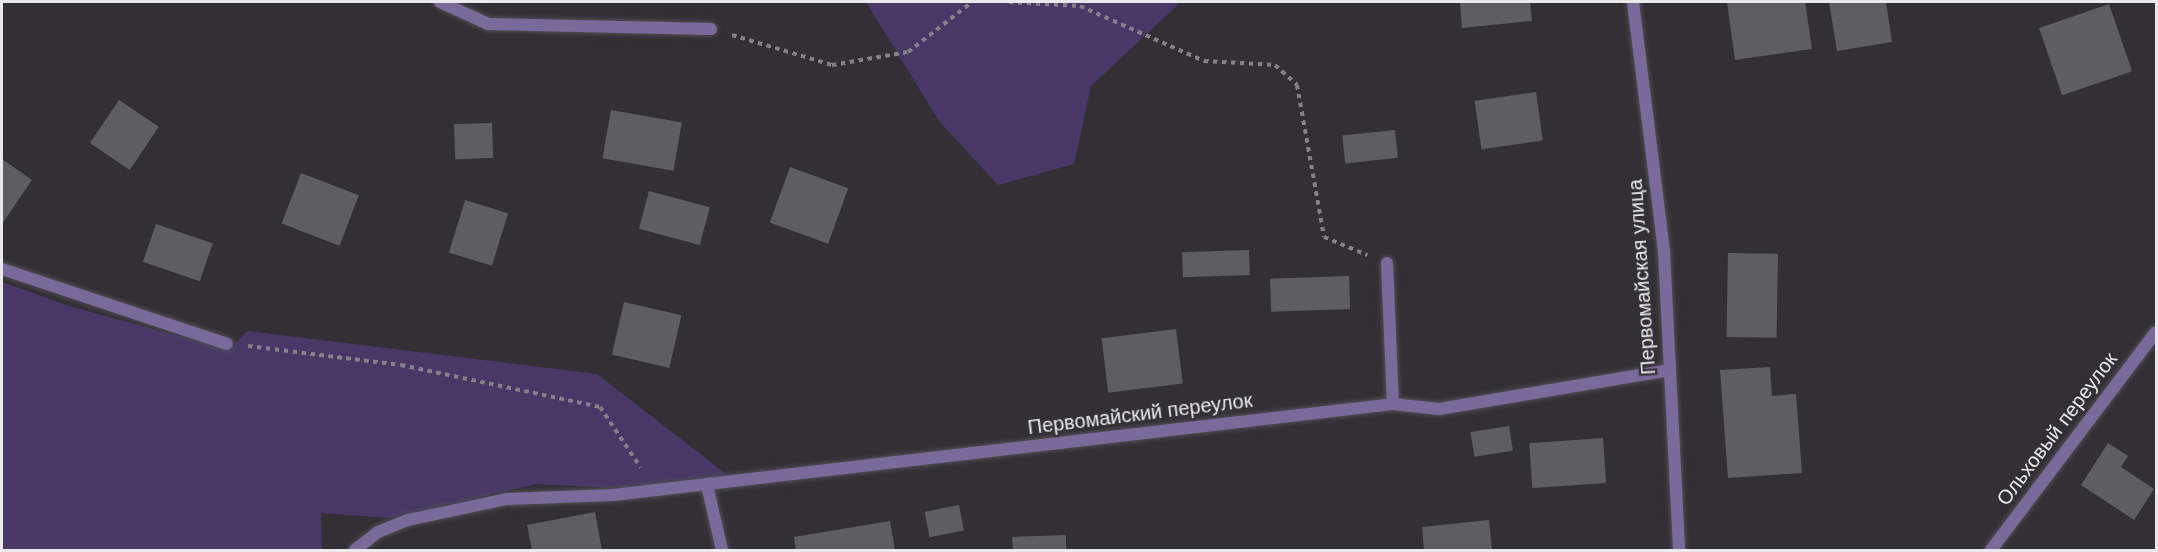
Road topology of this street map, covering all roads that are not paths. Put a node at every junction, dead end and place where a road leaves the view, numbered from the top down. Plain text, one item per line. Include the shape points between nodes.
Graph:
1 (440, 2) edge
2 (1633, 2) edge
3 (711, 29) road end
4 (1387, 263) road end
5 (2, 269) edge
6 (2157, 332) edge
7 (227, 344) road end
8 (1670, 370) junction
9 (1393, 404) junction
10 (707, 485) junction
11 (355, 550) edge
12 (722, 550) edge
13 (1678, 550) edge
14 (1991, 550) edge

1 - 3 street via 488,24
2 - 8 street, Первомайская улица via 1664,252
4 - 9 street
5 - 7 street
6 - 14 street, Ольховый переулок
8 - 9 street, Первомайский переулок via 1439,409
8 - 13 street, Первомайская улица
9 - 10 street, Первомайский переулок
10 - 11 street, Первомайский переулок via 612,495 507,499 408,520 378,532
10 - 12 street

